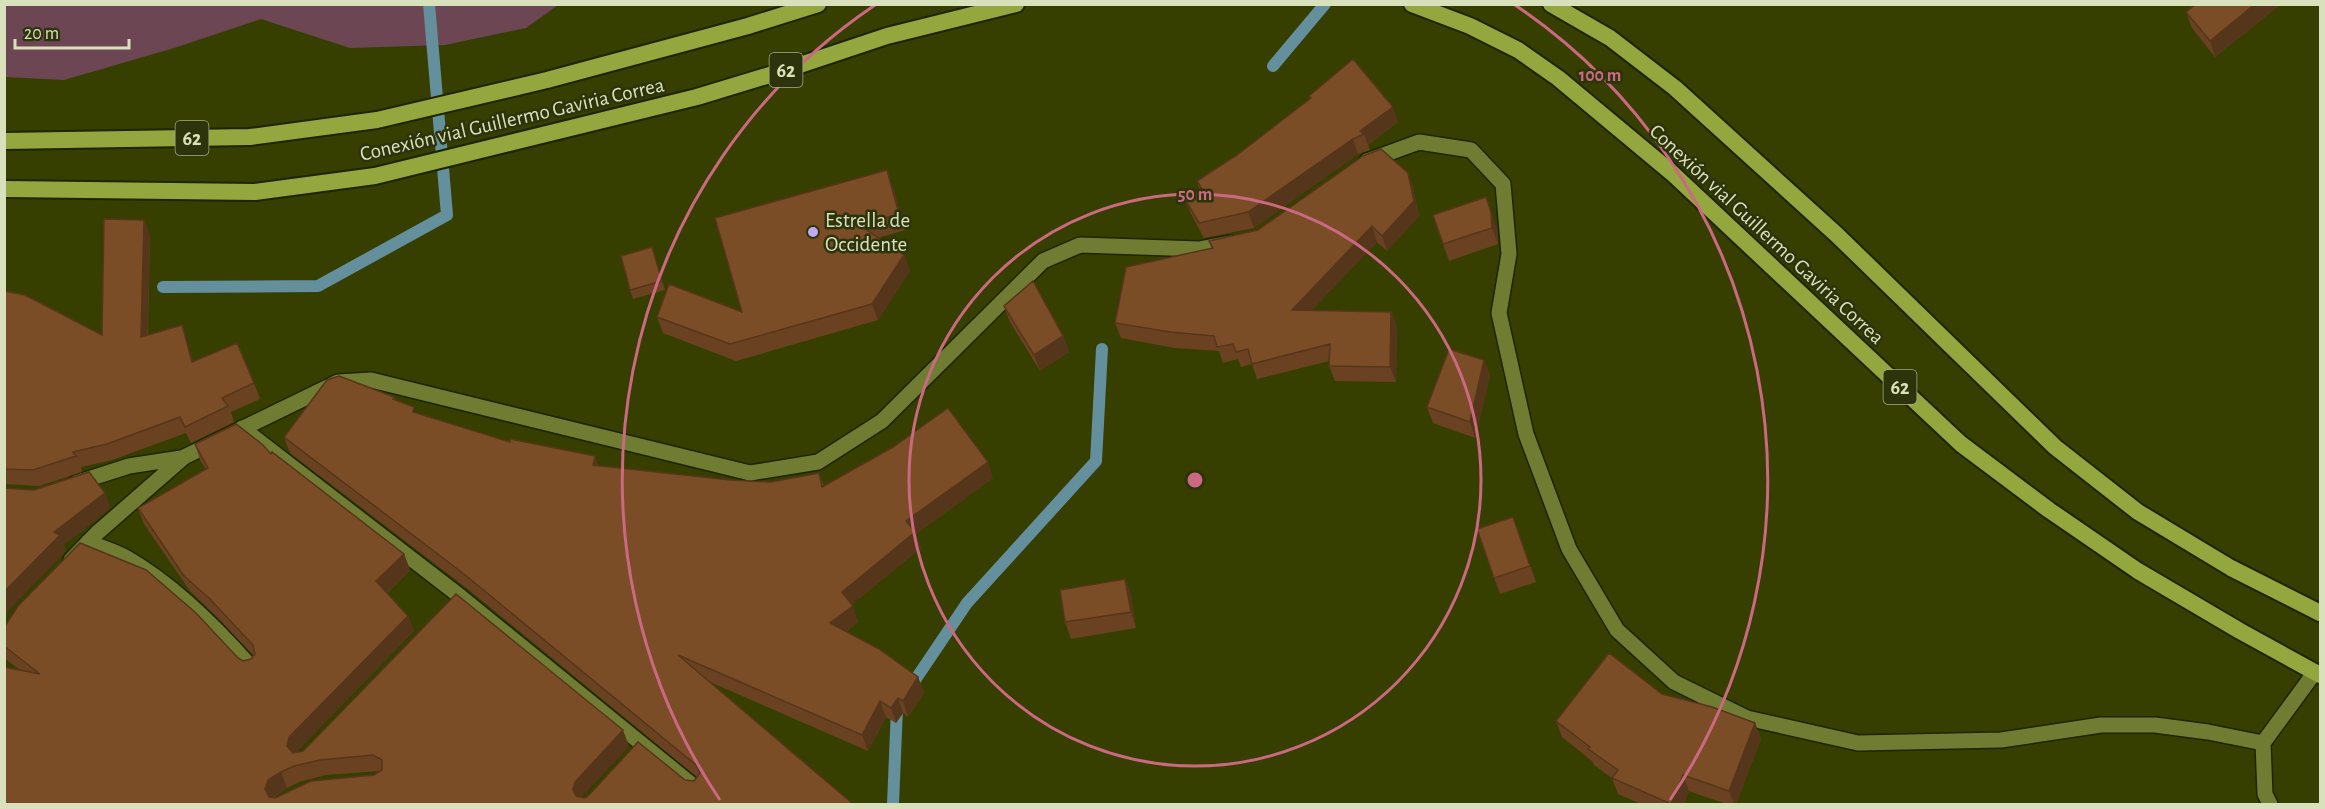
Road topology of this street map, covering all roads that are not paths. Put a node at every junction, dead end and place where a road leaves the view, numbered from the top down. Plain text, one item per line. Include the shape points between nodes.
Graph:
1 (818, 4) edge
2 (1016, 4) edge
3 (1412, 4) edge
4 (1551, 4) edge
5 (4, 141) edge
6 (1354, 169) edge
7 (4, 189) edge
8 (1246, 239) edge
9 (243, 428) junction
10 (184, 457) junction
11 (62, 488) edge
12 (88, 542) junction
13 (64, 567) edge
14 (2320, 613) edge
15 (251, 667) edge
16 (2318, 673) edge
17 (2263, 743) junction
18 (696, 788) edge
19 (2270, 804) edge

1 - 5 highway, Conexión vial Guillermo Gaviria Correa / 62 via 547,80 377,120 250,137
2 - 7 highway, Conexión vial Guillermo Gaviria Correa / 62 via 887,36 708,94 375,176 255,192
3 - 16 highway, Conexión vial Guillermo Gaviria Correa / 62 via 1518,50 1558,78 1672,173 1961,444 2049,510 2138,571
4 - 14 highway, Conexión vial Guillermo Gaviria Correa via 1610,38 1675,88 1837,235 2055,447 2138,512 2231,568
6 - 17 street via 1419,142 1471,150 1503,184 1509,254 1499,313 1526,434 1569,549 1611,620 1674,682 1747,718 1857,743 2001,740 2101,725 2155,725
8 - 9 street via 1199,249 1080,245 1043,261 882,421 818,462 750,473 371,380 338,382
9 - 10 street
9 - 18 street via 639,749
10 - 11 street via 129,466
10 - 12 street
12 - 13 street
12 - 15 street via 125,557 170,587 228,640
16 - 17 street
17 - 19 street via 2265,794

